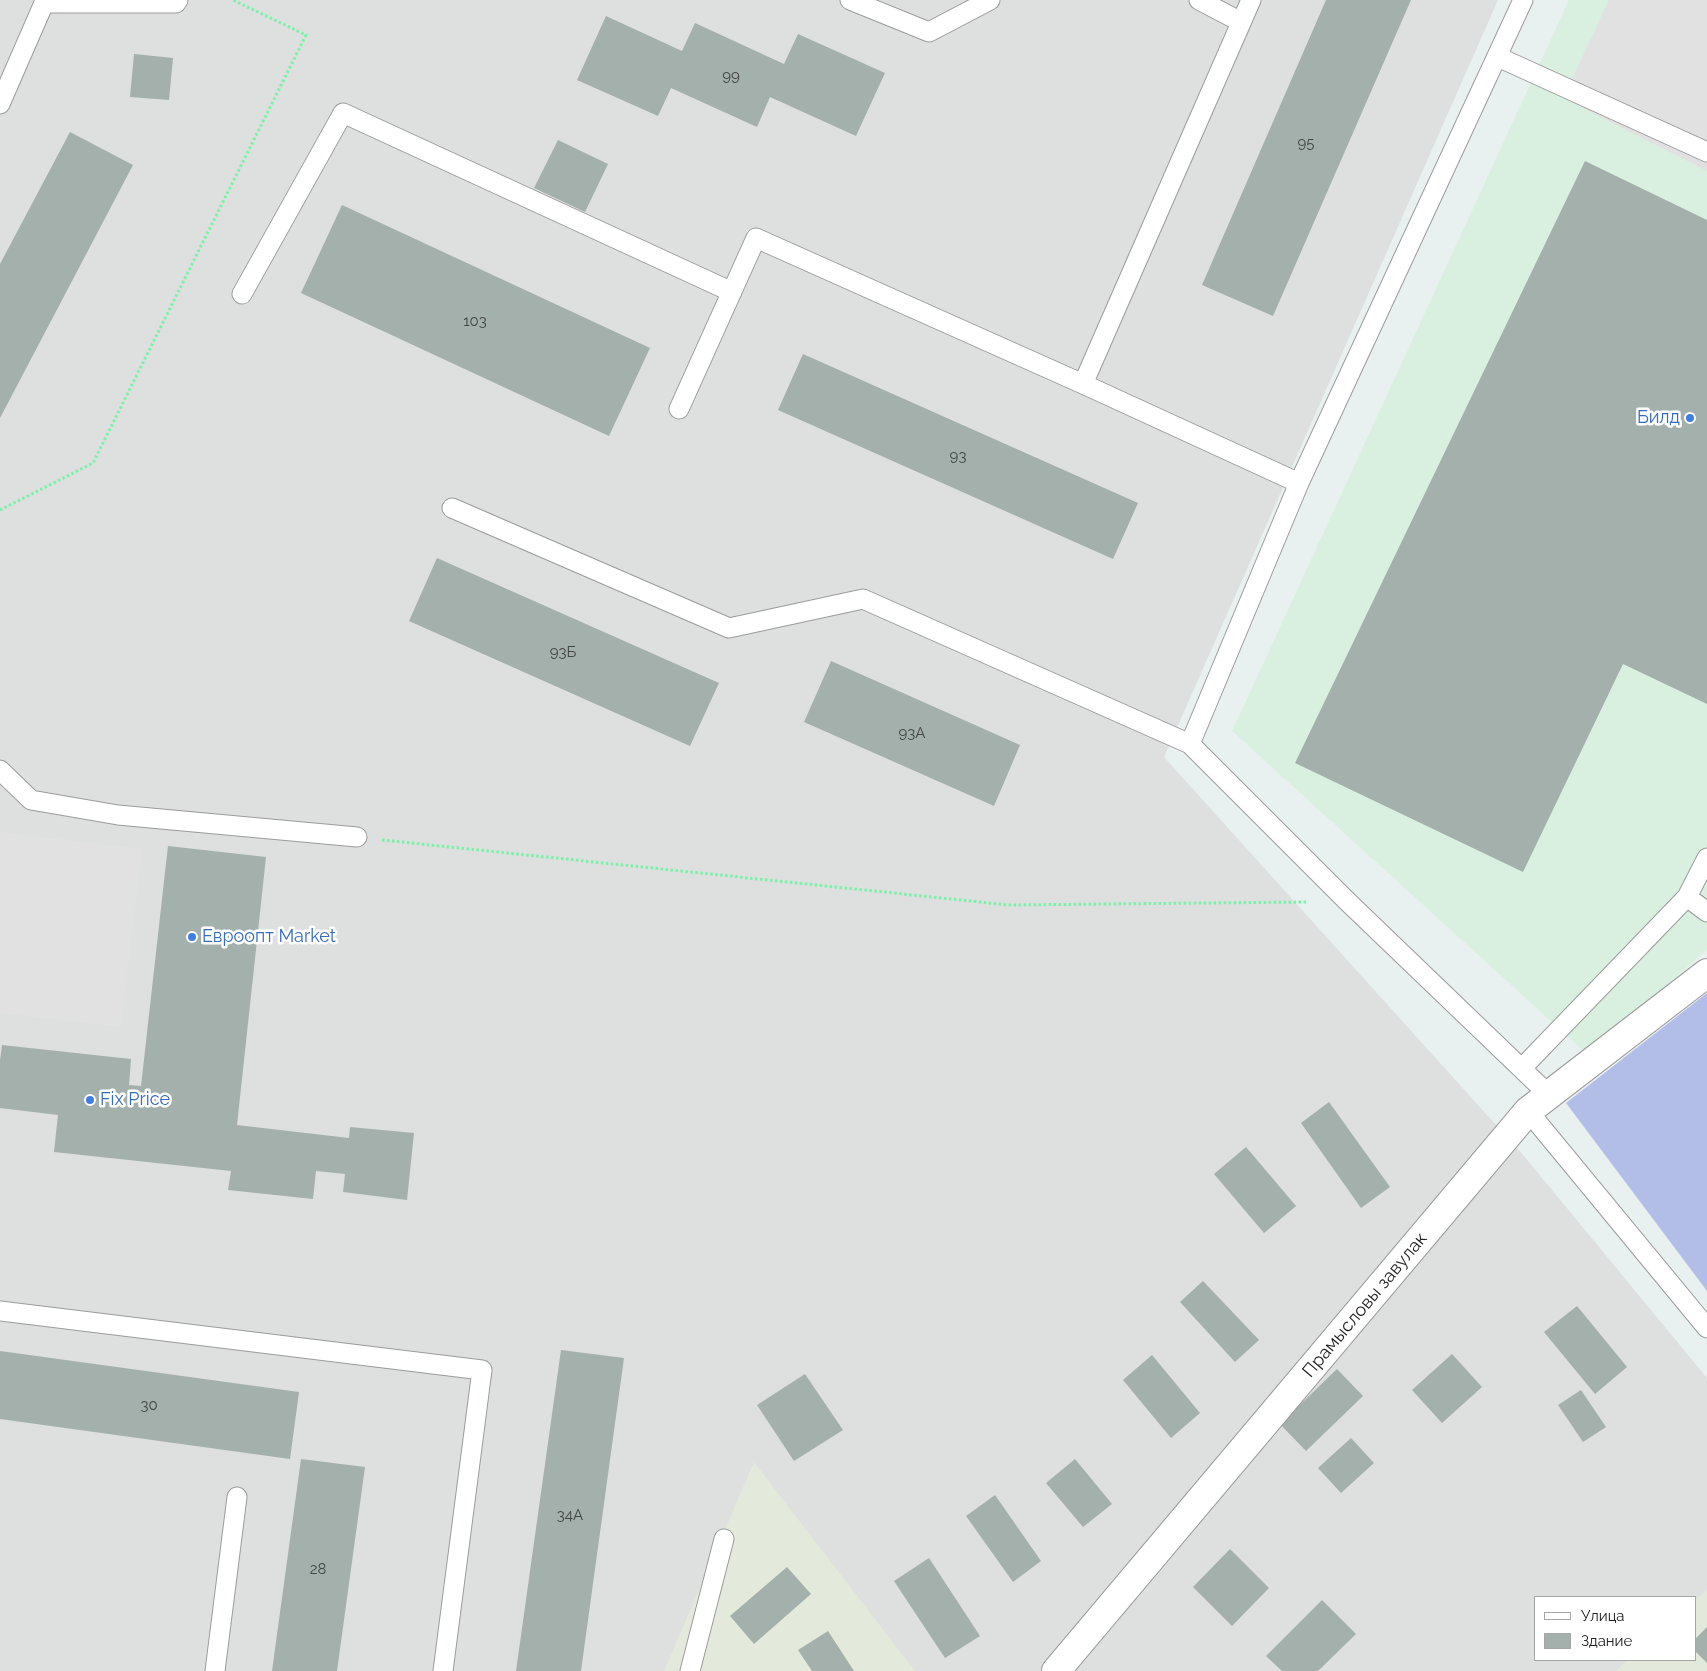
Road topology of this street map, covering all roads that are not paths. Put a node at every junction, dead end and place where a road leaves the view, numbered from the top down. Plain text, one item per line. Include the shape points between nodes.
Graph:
1 (178, 0) edge
2 (850, 0) edge
3 (990, 0) edge
4 (1199, 0) edge
5 (1250, 0) edge
6 (1523, 0) edge
7 (1241, 22) junction
8 (1498, 57) junction
9 (0, 104) edge
10 (1707, 152) edge
11 (732, 292) junction
12 (242, 294) dead end
13 (1083, 384) junction
14 (679, 409) dead end
15 (1299, 483) junction
16 (452, 508) dead end
17 (1190, 744) junction
18 (0, 770) edge
19 (357, 837) road end
20 (1707, 858) edge
21 (1686, 897) junction
22 (1707, 912) edge
23 (1707, 974) edge
24 (1522, 1068) junction
25 (1538, 1103) junction
26 (0, 1311) edge
27 (1707, 1328) edge
28 (237, 1497) dead end
29 (724, 1540) dead end
30 (215, 1671) edge
31 (443, 1671) edge
32 (690, 1671) edge
33 (1056, 1671) edge

1 - 9 lane via 176,3 44,3
2 - 3 lane via 929,32
4 - 7 lane
5 - 7 lane
6 - 8 lane
7 - 13 lane
8 - 10 lane
8 - 15 lane
11 - 12 lane via 343,112
11 - 13 lane via 756,238
11 - 14 lane
13 - 15 lane
15 - 17 lane
16 - 17 lane via 729,628 863,599
17 - 24 lane via 1348,902
18 - 19 lane via 31,800 118,815
20 - 21 lane
21 - 22 lane
21 - 24 lane
23 - 25 street, Прамысловы завулак
24 - 25 lane
25 - 27 lane
25 - 33 street, Прамысловы завулак
26 - 31 lane via 482,1370
28 - 30 lane
29 - 32 lane

